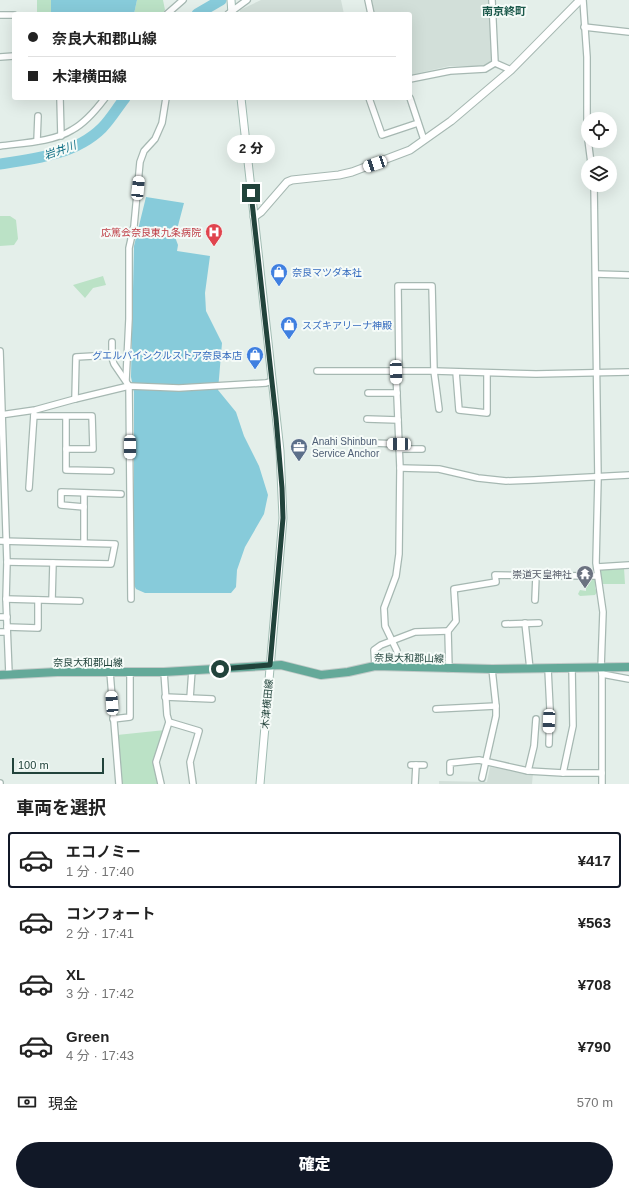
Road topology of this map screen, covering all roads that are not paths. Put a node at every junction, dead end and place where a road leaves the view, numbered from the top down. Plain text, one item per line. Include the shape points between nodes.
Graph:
1 (184, 0) edge
2 (247, 0) edge
3 (368, 0) edge
4 (492, 0) edge
5 (582, 0) edge
6 (231, 9) edge
7 (169, 12) edge
8 (371, 12) edge
9 (0, 15) edge
10 (12, 15) edge
11 (584, 27) junction
12 (629, 32) edge
13 (12, 56) edge
14 (0, 57) edge
15 (495, 64) junction
16 (512, 70) junction
17 (412, 79) edge
18 (60, 100) edge
19 (103, 100) edge
20 (166, 100) edge
21 (241, 100) edge
22 (370, 100) edge
23 (411, 100) edge
24 (38, 116) dead end
25 (418, 124) junction
26 (61, 136) junction
27 (424, 140) junction
28 (37, 141) junction
29 (0, 146) edge
30 (590, 156) edge
31 (594, 192) edge
32 (254, 217) junction
33 (596, 274) junction
34 (629, 275) edge
35 (112, 342) dead end
36 (0, 351) edge
37 (112, 354) junction
38 (317, 371) dead end
39 (434, 371) junction
40 (398, 372) junction
41 (456, 372) junction
42 (629, 372) edge
43 (487, 373) junction
44 (597, 373) junction
45 (126, 380) junction
46 (272, 381) junction
47 (130, 386) junction
48 (368, 393) dead end
49 (397, 393) junction
50 (75, 399) junction
51 (439, 409) dead end
52 (34, 413) junction
53 (1, 415) edge
54 (66, 417) junction
55 (366, 419) dead end
56 (398, 420) junction
57 (373, 443) dead end
58 (399, 447) junction
59 (66, 449) junction
60 (422, 449) dead end
61 (400, 468) junction
62 (111, 471) dead end
63 (629, 475) edge
64 (598, 478) junction
65 (29, 488) dead end
66 (84, 494) junction
67 (121, 494) dead end
68 (84, 507) junction
69 (0, 541) edge
70 (7, 541) junction
71 (84, 543) junction
72 (7, 562) junction
73 (53, 563) junction
74 (629, 565) edge
75 (597, 567) junction
76 (536, 576) junction
77 (597, 576) junction
78 (6, 599) junction
79 (131, 599) dead end
80 (38, 600) junction
81 (52, 600) junction
82 (535, 600) dead end
83 (80, 601) dead end
84 (0, 617) edge
85 (7, 617) junction
86 (525, 623) junction
87 (539, 623) dead end
88 (505, 624) dead end
89 (7, 629) junction
90 (448, 631) junction
91 (0, 632) edge
92 (393, 641) junction
93 (270, 665) junction
94 (375, 666) junction
95 (398, 666) junction
96 (629, 667) edge
97 (572, 668) junction
98 (449, 669) junction
99 (492, 669) junction
100 (530, 669) junction
101 (548, 669) junction
102 (192, 670) junction
103 (602, 671) junction
104 (110, 672) junction
105 (130, 672) junction
106 (164, 672) junction
107 (9, 674) junction
108 (0, 675) edge
109 (629, 679) edge
110 (166, 697) junction
111 (190, 698) junction
112 (212, 699) dead end
113 (496, 706) junction
114 (436, 709) dead end
115 (113, 719) junction
116 (536, 719) dead end
117 (169, 722) junction
118 (549, 744) dead end
119 (486, 762) junction
120 (424, 765) dead end
121 (528, 771) junction
122 (450, 772) dead end
123 (563, 773) junction
124 (602, 773) junction
125 (482, 778) dead end
126 (119, 784) edge
127 (161, 784) edge
128 (193, 784) edge
129 (260, 784) edge
130 (415, 784) edge
131 (602, 784) edge

1 - 7 street
2 - 6 street
3 - 8 street
4 - 15 street
5 - 11 street
5 - 16 main road
9 - 10 street
11 - 12 street
11 - 30 street via 588,57 587,132
13 - 14 street
15 - 16 street
15 - 17 street via 484,69 450,71
16 - 27 main road
18 - 26 street
19 - 26 street via 85,121
20 - 45 street via 155,139 144,151 140,162 134,226 129,248
21 - 32 main road, 木津横田線
22 - 25 street via 382,135
23 - 25 street
24 - 28 street
25 - 27 street
26 - 28 street
27 - 32 main road via 410,150 352,172 287,182
28 - 29 street
31 - 33 street
32 - 46 main road, 木津横田線
33 - 34 street
33 - 44 street
35 - 37 street
36 - 53 street
37 - 45 street via 114,364
37 - 50 street via 76,357
38 - 40 street
39 - 40 street
39 - 40 street via 432,286 398,286
39 - 41 street
39 - 51 street
40 - 49 street
41 - 43 street
41 - 43 street via 459,410 487,413
42 - 44 street
43 - 44 street
44 - 64 street
45 - 47 street
46 - 47 street via 179,388
46 - 93 main road, 木津横田線 via 283,518
47 - 50 street
47 - 79 street
48 - 49 street
49 - 56 street
50 - 52 street
52 - 53 street
52 - 54 street
52 - 65 street
53 - 70 street
54 - 59 street
54 - 59 street via 92,416 93,448
55 - 56 street
56 - 58 street
57 - 58 street
58 - 60 street
58 - 61 street
59 - 62 street via 66,470
61 - 64 street via 439,469 506,481
61 - 92 street via 399,554 396,576 384,608 385,626
63 - 64 street
64 - 75 street
66 - 67 street
66 - 68 street
66 - 68 street via 61,492 61,505
68 - 71 street
69 - 70 street
70 - 71 street
70 - 72 street
71 - 73 street via 115,544 111,564
72 - 73 street
72 - 78 street
73 - 81 street
74 - 75 street
75 - 77 street
76 - 77 street
76 - 82 street
76 - 90 street via 495,575 496,582 454,589 456,621
77 - 103 street via 603,612
78 - 80 street
78 - 85 street
80 - 81 street
80 - 89 street via 38,628
81 - 83 street
84 - 85 street
85 - 89 street
86 - 87 street
86 - 88 street
86 - 100 street
89 - 91 street
89 - 107 street
90 - 92 street via 415,632
90 - 98 street
92 - 94 street via 374,650
92 - 95 street
93 - 94 main road, 奈良大和郡山線 via 288,666 321,675
93 - 102 main road, 奈良大和郡山線
93 - 129 main road, 木津横田線
94 - 95 main road, 奈良大和郡山線
95 - 98 main road, 奈良大和郡山線
96 - 103 main road, 奈良大和郡山線
97 - 101 main road, 奈良大和郡山線
97 - 103 main road, 奈良大和郡山線
97 - 123 street via 573,726
98 - 99 main road, 奈良大和郡山線
99 - 100 main road, 奈良大和郡山線
99 - 113 street
100 - 101 main road, 奈良大和郡山線
101 - 118 street
102 - 106 main road, 奈良大和郡山線
102 - 111 street
103 - 109 street
103 - 124 street
104 - 105 main road, 奈良大和郡山線
104 - 107 main road, 奈良大和郡山線
104 - 115 street
105 - 106 main road, 奈良大和郡山線
105 - 115 street via 130,717
106 - 110 street
107 - 108 main road, 奈良大和郡山線
110 - 111 street
110 - 117 street
111 - 112 street
113 - 114 street
113 - 119 street
115 - 126 street
116 - 121 street via 534,746
117 - 127 street via 156,762
117 - 128 street via 199,731 190,762
119 - 121 street
119 - 122 street via 479,760 450,763
119 - 125 street
120 - 130 street via 414,765
121 - 123 street
123 - 124 street
124 - 131 street

